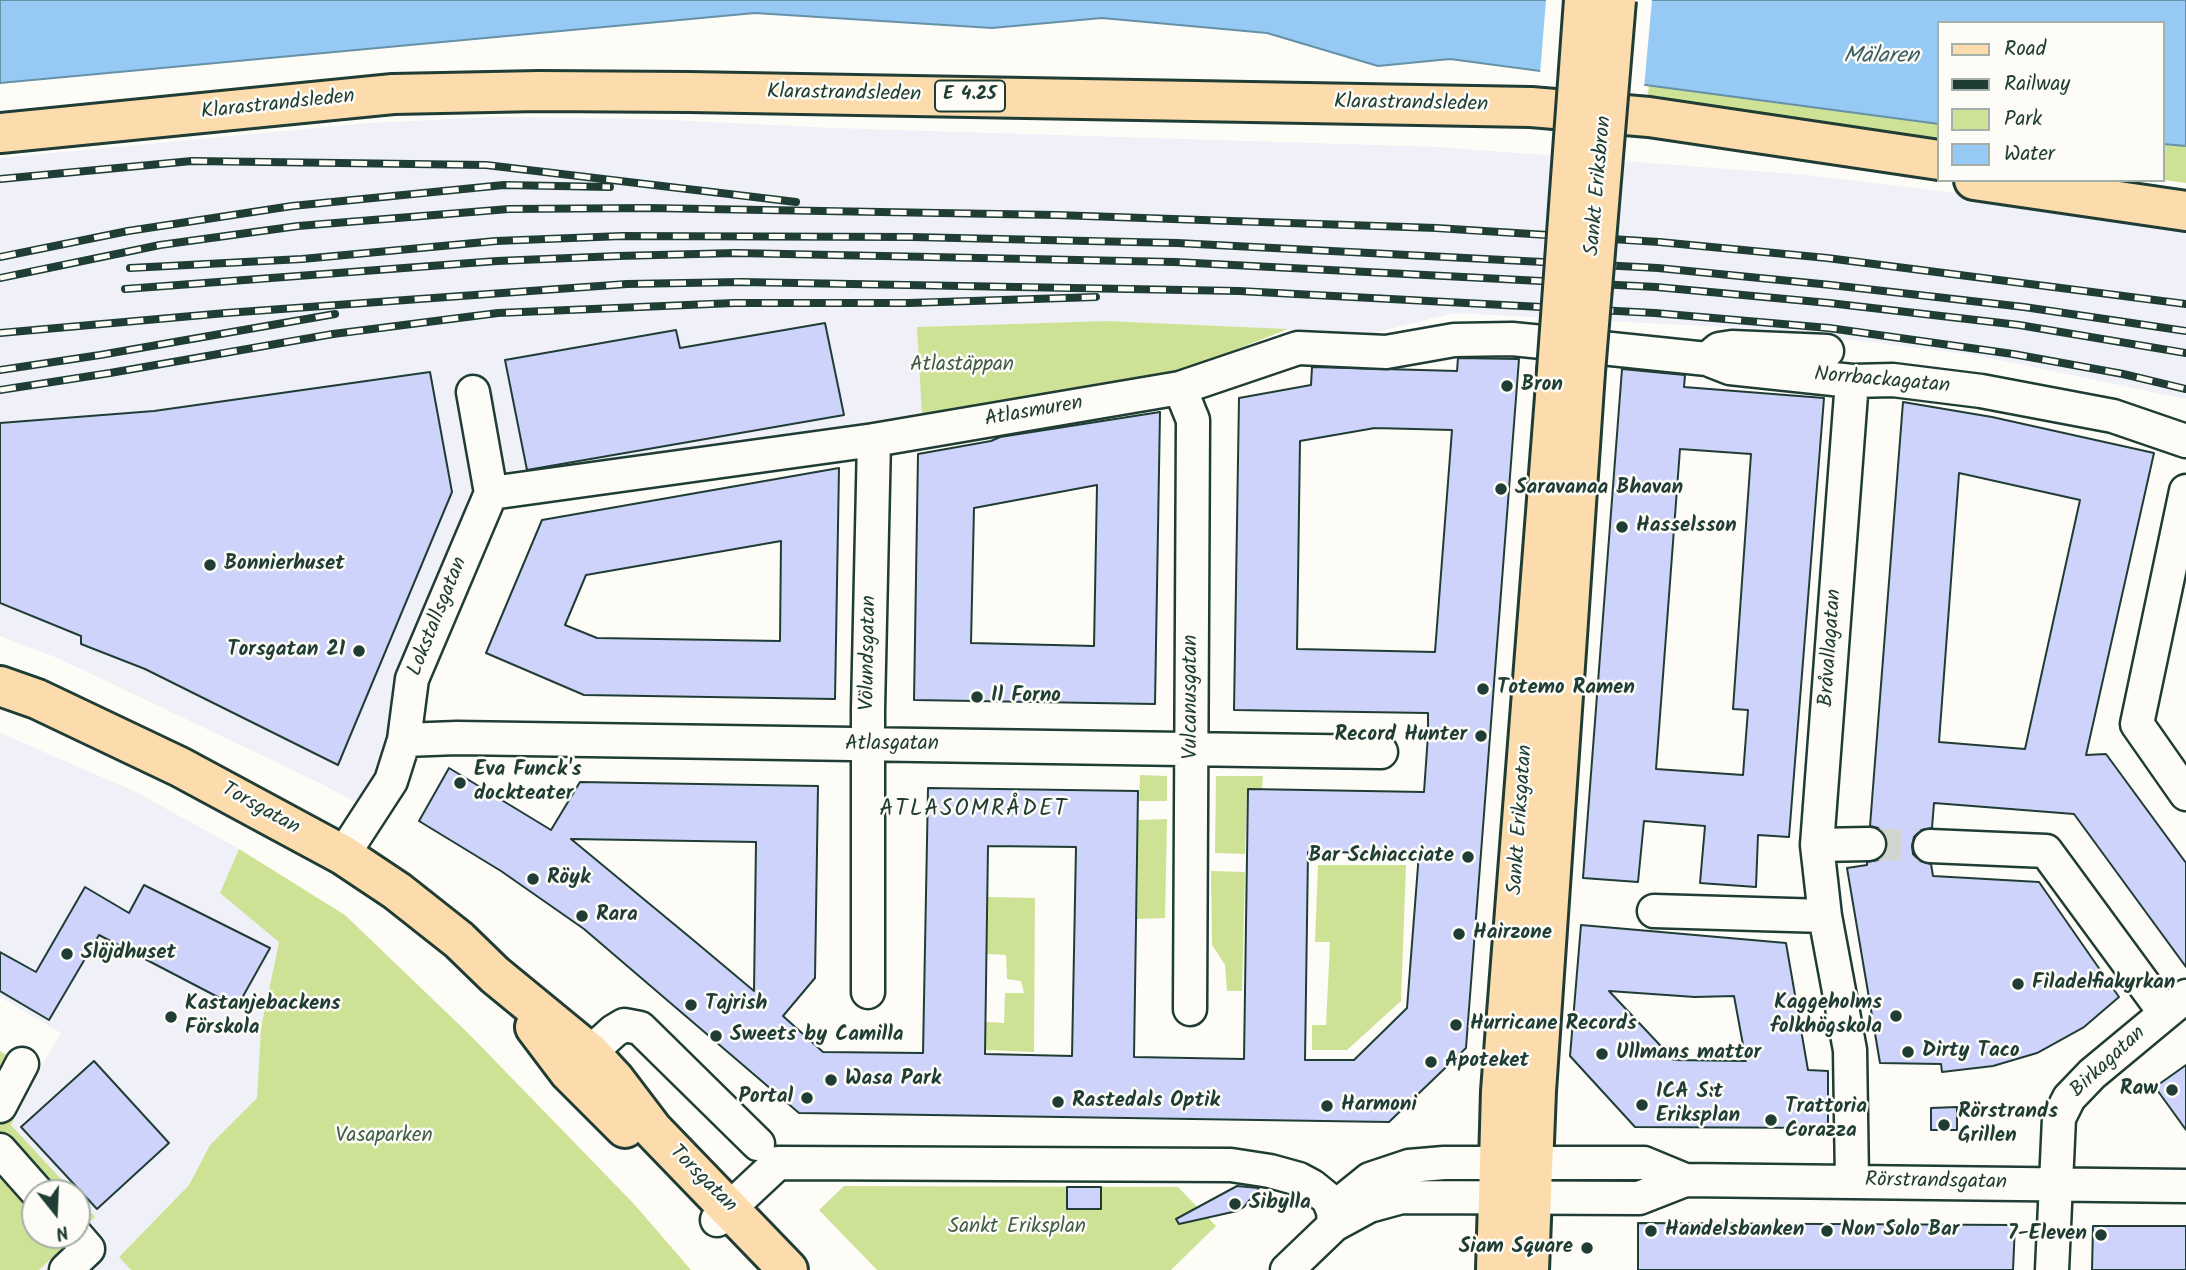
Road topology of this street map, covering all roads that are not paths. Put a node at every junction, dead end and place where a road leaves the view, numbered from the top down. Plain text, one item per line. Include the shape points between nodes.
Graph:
1 (1584, 0) edge
2 (1616, 0) edge
3 (0, 133) edge
4 (0, 149) edge
5 (1938, 160) edge
6 (1938, 175) edge
7 (1987, 182) edge
8 (2094, 182) edge
9 (2186, 195) edge
10 (2186, 211) edge
11 (1827, 351) dead end
12 (1707, 359) junction
13 (1572, 363) junction
14 (1852, 381) junction
15 (1180, 388) junction
16 (473, 392) dead end
17 (874, 440) junction
18 (2186, 441) edge
19 (2186, 491) edge
20 (491, 493) junction
21 (0, 686) edge
22 (404, 740) junction
23 (869, 745) junction
24 (1192, 750) junction
25 (1381, 752) dead end
26 (2186, 794) edge
27 (1868, 844) tunnel mouth
28 (1817, 845) junction
29 (1930, 846) tunnel mouth
30 (343, 855) junction
31 (1654, 911) dead end
32 (1825, 916) junction
33 (868, 992) dead end
34 (2175, 1004) edge
35 (1190, 1009) dead end
36 (580, 1062) junction
37 (22, 1065) dead end
38 (0, 1106) edge
39 (758, 1144) dead end
40 (0, 1150) edge
41 (26, 1179) edge
42 (1515, 1180) junction
43 (1853, 1181) junction
44 (2054, 1186) junction
45 (2186, 1186) edge
46 (724, 1215) junction
47 (1334, 1226) junction
48 (88, 1249) edge
49 (2052, 1257) edge
50 (66, 1270) edge
51 (764, 1270) edge
52 (788, 1270) edge
53 (1287, 1270) edge
54 (1496, 1270) edge
55 (1529, 1270) edge

1 - 13 main road, Sankt Eriksbron, bridge
2 - 13 main road, Sankt Eriksbron, bridge
3 - 5 main road, Klarastrandsleden / E 4.25 via 393,94 716,93 1531,107 1649,117
4 - 6 main road, Klarastrandsleden / E 4.25 via 393,113 527,108 991,113 1530,122 1648,133
7 - 10 main road
8 - 9 main road
11 - 12 street via 1732,347 1719,349
12 - 13 street, Norrbackagatan
12 - 14 street, Norrbackagatan via 1730,368
13 - 15 street, Atlasmuren via 1512,340 1454,340 1386,352 1298,348
13 - 42 main road, Sankt Eriksgatan
14 - 18 street, Norrbackagatan via 1892,380 1981,391 2113,416
14 - 28 street, Bråvallagatan
15 - 17 street, Atlasmuren
15 - 24 street, Vulcanusgatan via 1193,420
16 - 20 street
17 - 20 street, Atlasmuren
17 - 23 street, Völundsgatan
19 - 26 street via 2137,724
20 - 22 street, Lokstallsgatan via 412,679
21 - 30 main road, Torsgatan via 180,767
22 - 23 street, Atlasgatan
22 - 30 street, Lokstallsgatan via 391,781
23 - 24 street, Atlasgatan
23 - 33 street, Völundsgatan
24 - 25 street, Atlasgatan
24 - 35 street, Vulcanusgatan
27 - 28 street
28 - 32 street, Bråvallagatan
29 - 34 street via 2046,851
30 - 36 main road, Torsgatan via 459,940
31 - 32 street
32 - 43 street, Bråvallagatan via 1850,1051
34 - 44 street, Birkagatan via 2069,1098 2059,1118
36 - 39 street via 624,1025 640,1028
36 - 46 main road, Torsgatan
37 - 38 street
40 - 41 street
42 - 43 street, Rörstrandsgatan via 1644,1163 1685,1180
42 - 47 street via 1444,1163 1409,1166 1370,1179 1344,1200
42 - 54 main road, Sankt Eriksgatan
42 - 55 main road, Sankt Eriksgatan
43 - 44 street, Rörstrandsgatan
44 - 45 street, Rörstrandsgatan
44 - 49 street, Birkagatan
46 - 47 street via 778,1163 1231,1165 1270,1171 1312,1186 1328,1199
46 - 51 main road, Torsgatan
46 - 52 main road, Torsgatan
47 - 53 street
48 - 50 street

